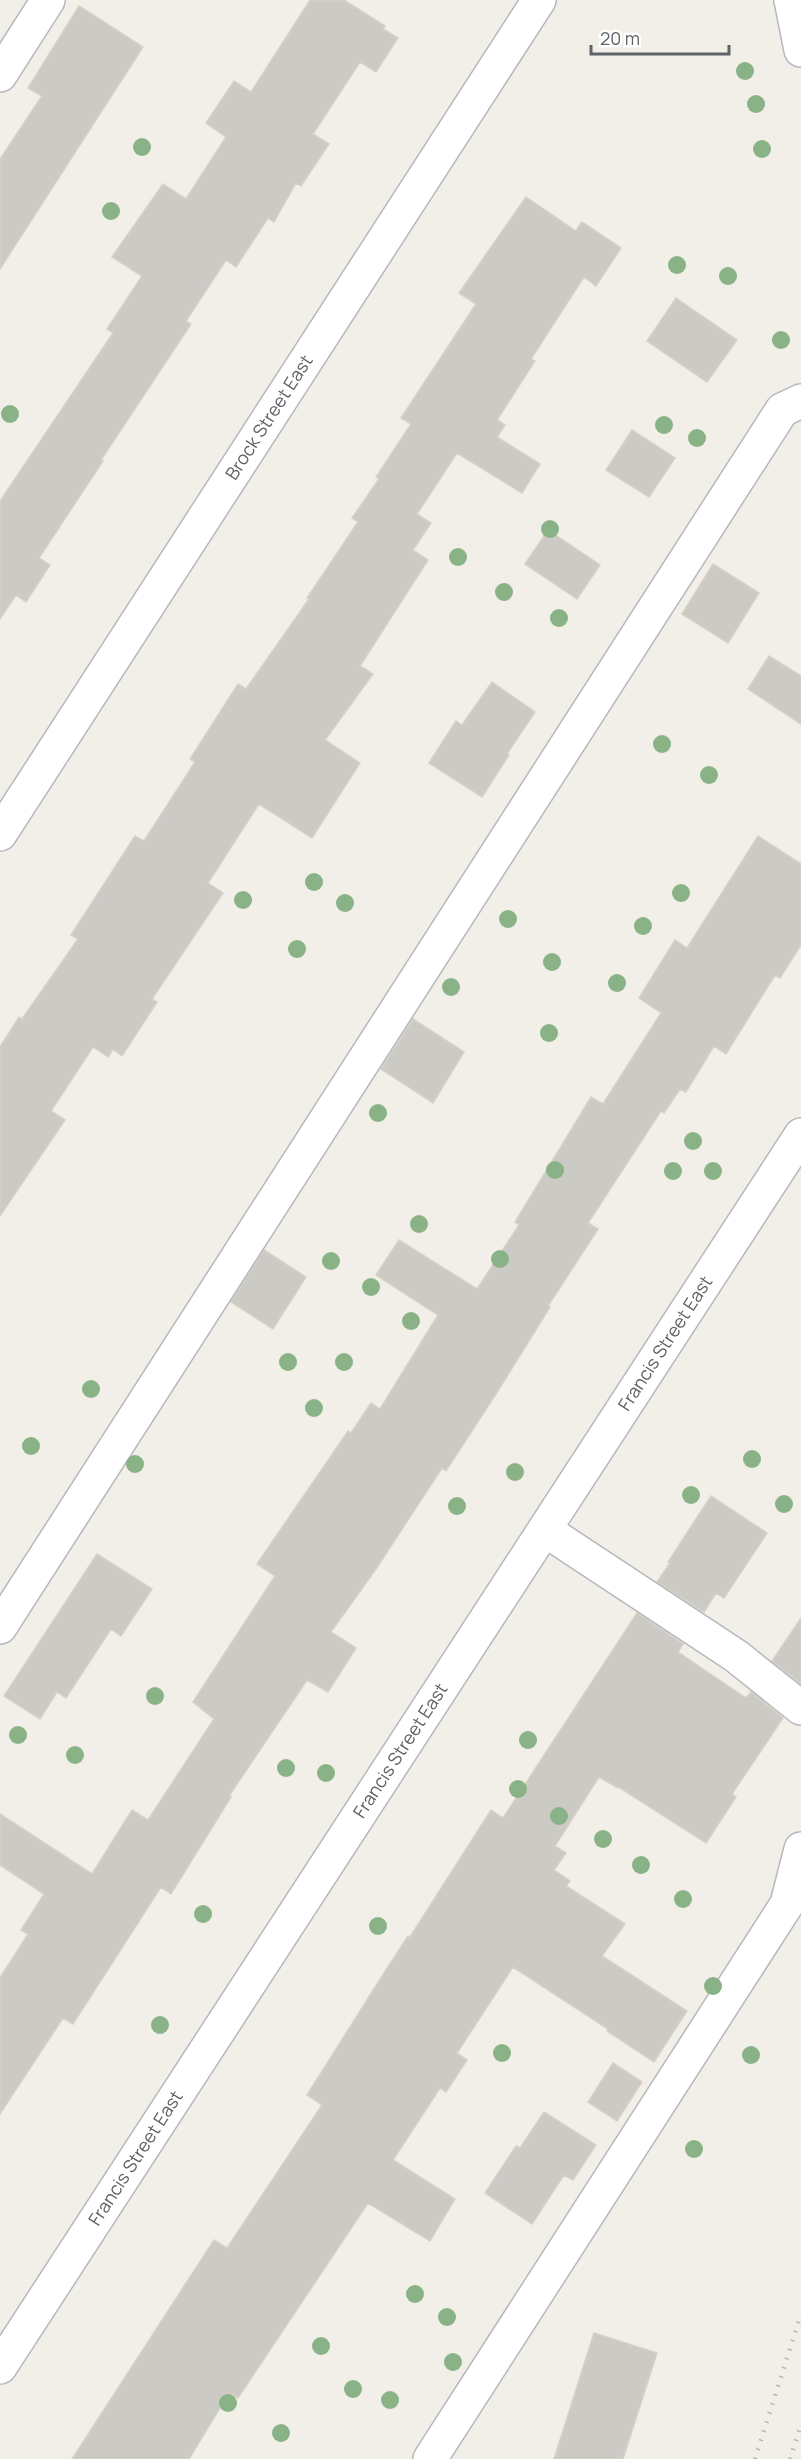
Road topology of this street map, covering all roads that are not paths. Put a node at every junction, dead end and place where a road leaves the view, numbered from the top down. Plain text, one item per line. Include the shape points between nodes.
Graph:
1 (48, 0) edge
2 (539, 0) edge
3 (791, 0) edge
4 (801, 50) edge
5 (0, 75) edge
6 (801, 401) edge
7 (0, 834) edge
8 (801, 1135) edge
9 (545, 1530) junction
10 (0, 1627) edge
11 (801, 1708) edge
12 (801, 1849) edge
13 (0, 2367) edge
14 (430, 2459) edge

1 - 5 street
2 - 7 street, Brock Street East
3 - 4 street
6 - 10 street via 782,410
8 - 9 street, Francis Street East
9 - 11 street via 736,1656
9 - 13 street, Francis Street East
12 - 14 street via 787,1904

